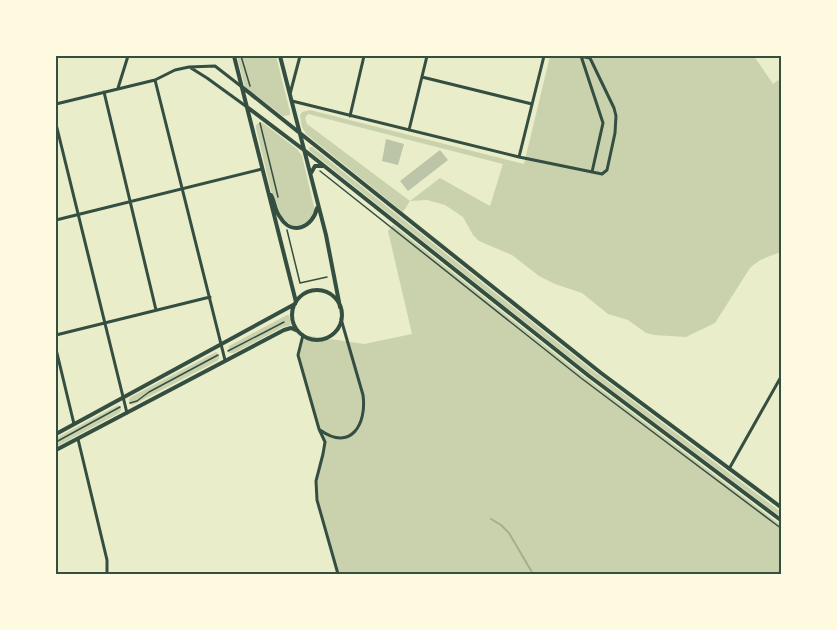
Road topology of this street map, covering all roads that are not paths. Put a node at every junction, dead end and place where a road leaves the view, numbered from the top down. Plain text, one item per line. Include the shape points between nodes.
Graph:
1 (128, 56) edge
2 (234, 56) edge
3 (280, 56) edge
4 (300, 56) edge
5 (364, 56) edge
6 (427, 56) edge
7 (544, 56) edge
8 (581, 56) edge
9 (590, 57) edge
10 (189, 67) junction
11 (422, 77) junction
12 (155, 80) junction
13 (242, 87) junction
14 (118, 89) junction
15 (104, 92) junction
16 (290, 96) junction
17 (292, 101) junction
18 (56, 104) edge
19 (532, 104) junction
20 (247, 107) junction
21 (350, 116) junction
22 (56, 124) edge
23 (409, 130) junction
24 (300, 134) junction
25 (304, 150) junction
26 (519, 157) junction
27 (324, 166) junction
28 (262, 169) junction
29 (592, 172) junction
30 (311, 179) junction
31 (183, 189) junction
32 (268, 189) junction
33 (130, 201) junction
34 (318, 204) junction
35 (78, 214) junction
36 (56, 220) edge
37 (210, 297) junction
38 (295, 303) junction
39 (340, 307) junction
40 (156, 310) junction
41 (341, 319) junction
42 (105, 323) junction
43 (298, 331) junction
44 (56, 335) edge
45 (303, 335) junction
46 (222, 345) junction
47 (56, 349) edge
48 (226, 361) junction
49 (782, 375) edge
50 (123, 398) junction
51 (127, 413) junction
52 (74, 424) junction
53 (319, 429) junction
54 (56, 434) edge
55 (78, 438) junction
56 (56, 450) edge
57 (729, 469) junction
58 (781, 507) edge
59 (782, 521) edge
60 (107, 574) edge
61 (338, 574) edge

1 - 14 street
2 - 13 main road
3 - 16 main road
4 - 16 street
5 - 21 street
6 - 11 street
7 - 19 street
8 - 9 street
8 - 29 street via 603,123
9 - 29 street via 616,116 607,170
10 - 12 street via 170,71
10 - 13 street via 215,66
10 - 20 street
11 - 19 street
11 - 23 street
12 - 14 street
12 - 31 street
13 - 20 main road
13 - 24 main road
14 - 15 street
15 - 18 street
15 - 33 street
16 - 17 main road
17 - 21 street
17 - 24 main road
19 - 26 street
20 - 25 main road
20 - 28 main road
21 - 23 street
22 - 35 street
23 - 26 street
24 - 25 main road
24 - 57 main road via 587,362
25 - 27 main road
25 - 30 main road
26 - 29 street
27 - 30 main road via 314,167
27 - 59 main road via 576,366
28 - 31 street
28 - 32 main road
30 - 34 main road
31 - 33 street
31 - 37 street
32 - 34 main road via 279,217 291,227 309,224
32 - 38 main road
33 - 35 street
33 - 40 street
34 - 39 main road
35 - 36 street
35 - 42 street
37 - 40 street
37 - 46 street
38 - 39 main road via 306,293 321,291 331,295
38 - 43 main road via 292,317
38 - 46 main road
39 - 41 main road
40 - 42 street
41 - 45 main road via 337,330 327,338 316,340
41 - 53 street via 363,395 364,414 358,428 347,437 334,438
42 - 44 street
42 - 50 street
43 - 45 main road
43 - 48 main road via 286,329
45 - 53 street via 298,355
46 - 48 street
46 - 50 main road
47 - 52 street
48 - 51 main road
49 - 57 street
50 - 51 street
50 - 52 main road
51 - 55 main road
52 - 54 main road
53 - 61 street via 325,442 316,490
55 - 56 main road
55 - 60 street
57 - 58 main road

